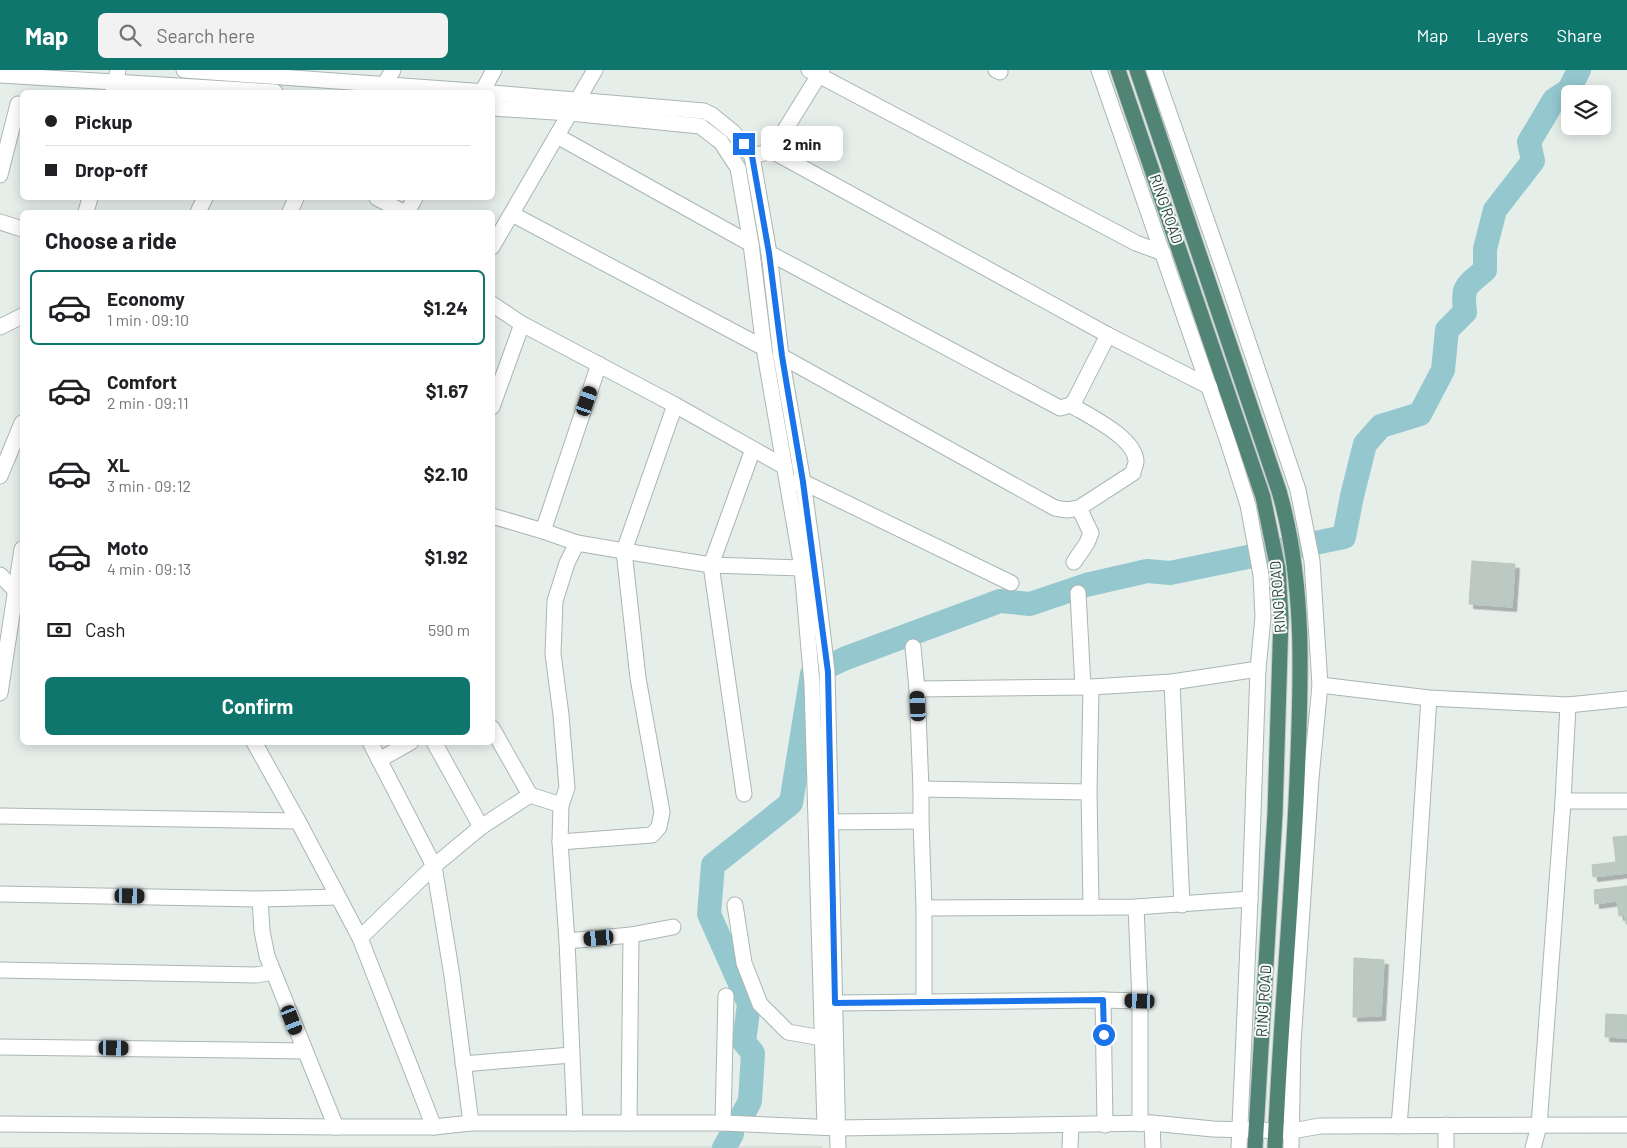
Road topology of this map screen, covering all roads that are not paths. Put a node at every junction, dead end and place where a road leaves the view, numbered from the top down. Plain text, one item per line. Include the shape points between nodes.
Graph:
1 (193, 70) edge
2 (393, 70) edge
3 (494, 70) edge
4 (595, 70) edge
5 (1099, 70) edge
6 (1118, 70) edge
7 (1137, 70) edge
8 (1154, 70) edge
9 (817, 72) edge
10 (295, 74) edge
11 (0, 75) edge
12 (115, 81) edge
13 (384, 85) junction
14 (246, 90) edge
15 (455, 90) edge
16 (485, 90) edge
17 (495, 93) edge
18 (578, 99) junction
19 (18, 104) dead end
20 (495, 108) edge
21 (570, 113) junction
22 (557, 136) junction
23 (772, 151) junction
24 (752, 156) junction
25 (0, 175) edge
26 (381, 204) edge
27 (399, 210) edge
28 (512, 214) junction
29 (0, 222) edge
30 (20, 228) edge
31 (495, 242) edge
32 (751, 244) junction
33 (769, 253) junction
34 (1163, 254) junction
35 (495, 306) edge
36 (20, 317) edge
37 (522, 324) junction
38 (0, 327) edge
39 (1108, 335) junction
40 (764, 348) junction
41 (782, 356) junction
42 (599, 364) junction
43 (1210, 387) junction
44 (495, 399) edge
45 (675, 405) junction
46 (1071, 405) junction
47 (20, 428) edge
48 (753, 449) junction
49 (785, 467) junction
50 (0, 476) edge
51 (803, 482) junction
52 (788, 484) junction
53 (1079, 508) junction
54 (495, 517) edge
55 (543, 531) junction
56 (577, 543) junction
57 (624, 551) junction
58 (1074, 562) dead end
59 (20, 565) edge
60 (711, 565) junction
61 (802, 568) junction
62 (0, 575) edge
63 (1011, 583) dead end
64 (17, 589) edge
65 (1078, 593) dead end
66 (0, 613) edge
67 (913, 647) dead end
68 (1258, 669) junction
69 (1172, 682) junction
70 (1320, 685) junction
71 (1087, 687) junction
72 (917, 689) junction
73 (0, 693) edge
74 (1428, 698) junction
75 (1627, 700) edge
76 (1568, 705) junction
77 (495, 733) edge
78 (256, 745) edge
79 (372, 745) edge
80 (406, 745) edge
81 (436, 745) edge
82 (380, 760) junction
83 (921, 790) junction
84 (1089, 792) junction
85 (744, 794) dead end
86 (530, 795) junction
87 (1563, 801) junction
88 (1627, 801) edge
89 (561, 805) junction
90 (0, 816) edge
91 (298, 821) junction
92 (921, 821) junction
93 (831, 822) junction
94 (481, 827) junction
95 (560, 842) junction
96 (434, 866) junction
97 (0, 894) edge
98 (337, 897) junction
99 (260, 899) junction
100 (1250, 899) junction
101 (735, 905) dead end
102 (1182, 905) junction
103 (1091, 907) junction
104 (1136, 907) junction
105 (924, 908) junction
106 (673, 927) dead end
107 (631, 935) junction
108 (360, 938) junction
109 (567, 941) junction
110 (0, 970) edge
111 (273, 972) junction
112 (726, 996) dead end
113 (1103, 1000) junction
114 (924, 1001) junction
115 (1140, 1001) junction
116 (835, 1003) junction
117 (822, 1038) junction
118 (0, 1046) edge
119 (305, 1051) junction
120 (571, 1055) junction
121 (463, 1064) junction
122 (471, 1123) junction
123 (575, 1123) junction
124 (629, 1123) junction
125 (723, 1123) junction
126 (1146, 1123) junction
127 (0, 1124) edge
128 (1105, 1124) junction
129 (1627, 1125) edge
130 (434, 1126) junction
131 (1071, 1126) junction
132 (1399, 1126) junction
133 (1446, 1126) junction
134 (1539, 1126) junction
135 (336, 1127) junction
136 (832, 1128) junction
137 (1239, 1129) junction
138 (1256, 1130) junction
139 (1276, 1131) junction
140 (1292, 1131) junction
141 (838, 1148) edge
142 (1070, 1148) edge
143 (1153, 1148) edge
144 (1238, 1148) edge
145 (1255, 1148) edge
146 (1276, 1148) edge
147 (1292, 1148) edge
148 (1446, 1148) edge
149 (1534, 1148) edge

1 - 10 street
2 - 13 street
3 - 16 street
4 - 18 street
5 - 34 street
6 - 138 highway, RING ROAD via 1263,497 1278,569 1281,618 1275,814
7 - 139 highway, RING ROAD via 1284,510 1295,565 1302,680
8 - 70 street via 1298,490 1312,561
9 - 23 street
9 - 34 street via 1136,243
10 - 13 street
11 - 12 street
12 - 14 street
13 - 15 street
17 - 18 street
18 - 21 street
18 - 24 street via 704,111 734,132
19 - 25 street
20 - 21 street
21 - 22 street
21 - 32 street via 700,126 721,142 738,168
22 - 28 street
22 - 32 street
23 - 24 street
23 - 39 street
24 - 33 street
26 - 27 street
28 - 31 street
28 - 40 street
29 - 30 street
32 - 40 street
33 - 41 street
33 - 46 street via 1060,408
34 - 43 street
35 - 37 street
36 - 38 street
37 - 42 street
37 - 44 street
39 - 43 street
39 - 46 street
40 - 49 street
41 - 51 street
41 - 53 street via 1054,508
42 - 45 street
42 - 55 street
43 - 68 street via 1242,486 1261,575 1263,618
45 - 48 street
45 - 57 street
46 - 53 street via 1124,438 1136,461 1132,473
47 - 50 street
48 - 49 street
48 - 60 street
49 - 52 street
51 - 52 street
51 - 63 street
51 - 93 street via 828,672
52 - 61 street
53 - 58 street via 1091,533
54 - 55 street
55 - 56 street
56 - 57 street
56 - 89 street via 555,601 553,654 567,788
57 - 60 street
57 - 95 street via 638,678 662,812 659,827 652,835
59 - 64 street
60 - 61 street
60 - 85 street
61 - 117 street via 812,684
62 - 64 street
64 - 66 street
64 - 73 street
65 - 71 street
67 - 72 street
68 - 69 street
68 - 100 street
69 - 71 street
69 - 102 street
70 - 74 street
70 - 140 street via 1293,1043
71 - 72 street
71 - 84 street
72 - 83 street
74 - 76 street
74 - 132 street
75 - 76 street
76 - 87 street
77 - 86 street
78 - 91 street
79 - 82 street
80 - 82 street
81 - 94 street
82 - 96 street
83 - 84 street
83 - 92 street
84 - 103 street
86 - 89 street
86 - 94 street
87 - 88 street
87 - 134 street
89 - 95 street
90 - 91 street
91 - 98 street
92 - 93 street
92 - 105 street
93 - 116 street
94 - 96 street
95 - 109 street
96 - 108 street
96 - 121 street
97 - 99 street
98 - 99 street
98 - 108 street
99 - 111 street via 262,931
100 - 102 street
100 - 137 street
101 - 117 street via 744,964 760,1004 788,1032
102 - 104 street
103 - 104 street
103 - 105 street
104 - 115 street
105 - 114 street
106 - 107 street
107 - 109 street
107 - 124 street
108 - 130 street
109 - 120 street
110 - 111 street via 256,975
111 - 119 street
112 - 125 street
113 - 114 street
113 - 115 street
113 - 128 street
114 - 116 street
115 - 126 street
116 - 136 street
117 - 136 street
118 - 119 street
119 - 135 street
120 - 121 street
120 - 123 street
121 - 122 street
122 - 123 street
122 - 130 street
123 - 124 street
124 - 125 street
125 - 136 street
126 - 128 street
126 - 137 street
126 - 143 street
127 - 135 street
128 - 131 street
129 - 134 street
130 - 135 street
131 - 136 street
131 - 142 street
132 - 133 street
132 - 140 street via 1320,1126
133 - 134 street
133 - 148 street
134 - 149 street
136 - 141 street
137 - 138 street
137 - 144 street
138 - 139 street
138 - 145 highway, RING ROAD
139 - 140 street
139 - 146 highway, RING ROAD
140 - 147 street

